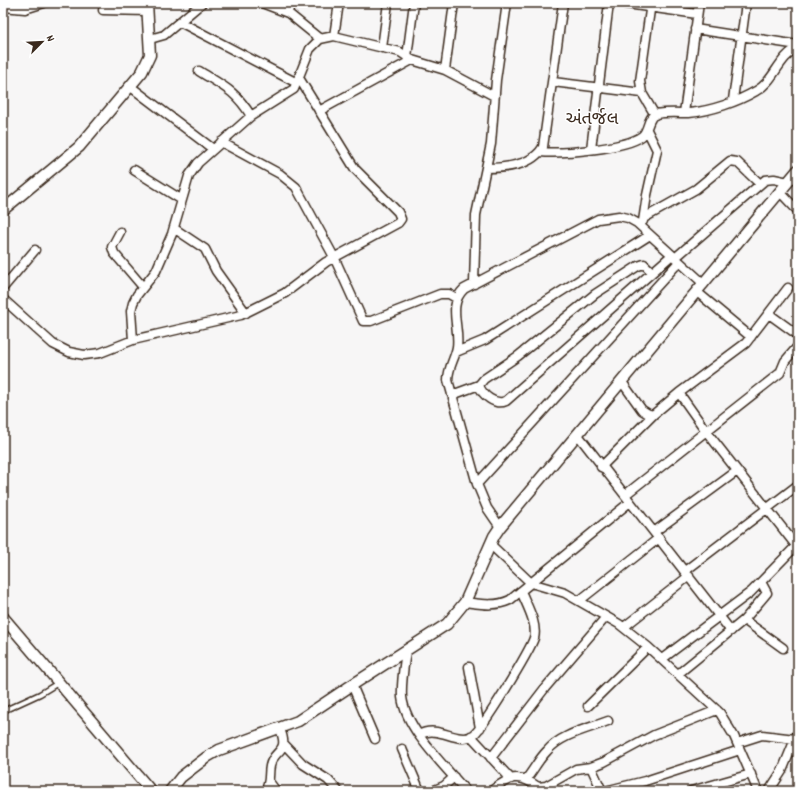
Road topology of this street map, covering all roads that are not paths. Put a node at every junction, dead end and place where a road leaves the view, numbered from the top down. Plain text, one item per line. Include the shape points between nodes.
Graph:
1 (44, 3) edge
2 (202, 3) edge
3 (262, 3) edge
4 (290, 3) edge
5 (339, 3) edge
6 (388, 3) edge
7 (414, 3) edge
8 (454, 3) edge
9 (507, 3) edge
10 (564, 3) edge
11 (609, 3) edge
12 (620, 3) edge
13 (699, 3) edge
14 (746, 3) edge
15 (651, 5) edge
16 (8, 6) edge
17 (147, 7) edge
18 (103, 10) dead end
19 (288, 13) junction
20 (697, 14) junction
21 (180, 22) junction
22 (695, 29) junction
23 (334, 36) junction
24 (741, 36) junction
25 (150, 39) junction
26 (320, 39) junction
27 (798, 44) edge
28 (382, 48) junction
29 (798, 48) edge
30 (409, 59) junction
31 (445, 70) junction
32 (199, 71) dead end
33 (298, 80) junction
34 (553, 82) junction
35 (131, 87) junction
36 (599, 87) junction
37 (642, 93) junction
38 (494, 96) junction
39 (733, 100) junction
40 (319, 111) junction
41 (684, 113) junction
42 (655, 115) junction
43 (252, 116) junction
44 (647, 130) junction
45 (221, 142) junction
46 (214, 149) junction
47 (591, 149) junction
48 (540, 152) junction
49 (486, 168) junction
50 (134, 170) dead end
51 (798, 170) edge
52 (788, 182) junction
53 (760, 184) junction
54 (780, 192) junction
55 (182, 200) junction
56 (3, 210) edge
57 (798, 211) edge
58 (644, 218) junction
59 (642, 227) junction
60 (175, 229) junction
61 (120, 232) dead end
62 (650, 235) junction
63 (35, 250) dead end
64 (334, 257) junction
65 (676, 258) junction
66 (652, 272) junction
67 (474, 284) junction
68 (704, 284) junction
69 (143, 287) junction
70 (3, 288) edge
71 (788, 288) dead end
72 (697, 292) junction
73 (456, 298) junction
74 (3, 299) edge
75 (246, 313) junction
76 (769, 314) junction
77 (798, 335) edge
78 (751, 337) junction
79 (133, 340) junction
80 (798, 346) edge
81 (456, 352) junction
82 (622, 382) junction
83 (478, 385) junction
84 (678, 393) junction
85 (452, 395) junction
86 (654, 414) junction
87 (706, 431) junction
88 (578, 435) junction
89 (602, 467) junction
90 (737, 471) junction
91 (477, 484) junction
92 (798, 485) edge
93 (625, 495) junction
94 (630, 502) junction
95 (767, 510) junction
96 (500, 526) junction
97 (656, 535) junction
98 (490, 544) junction
99 (797, 547) edge
100 (687, 574) junction
101 (761, 582) junction
102 (531, 583) junction
103 (521, 591) junction
104 (579, 600) junction
105 (465, 602) junction
106 (606, 616) junction
107 (719, 616) junction
108 (3, 617) edge
109 (744, 620) junction
110 (624, 627) junction
111 (731, 631) junction
112 (648, 647) junction
113 (783, 648) dead end
114 (406, 651) junction
115 (662, 659) junction
116 (469, 667) dead end
117 (678, 674) junction
118 (58, 683) junction
119 (352, 685) junction
120 (588, 706) dead end
121 (717, 710) junction
122 (3, 711) edge
123 (608, 721) dead end
124 (280, 728) junction
125 (480, 728) junction
126 (419, 735) junction
127 (471, 736) junction
128 (797, 736) edge
129 (375, 739) dead end
130 (284, 744) junction
131 (739, 747) junction
132 (402, 749) dead end
133 (491, 758) junction
134 (591, 767) junction
135 (751, 774) junction
136 (454, 778) junction
137 (527, 778) junction
138 (511, 779) junction
139 (270, 783) junction
140 (151, 791) edge
141 (170, 791) edge
142 (266, 791) edge
143 (276, 791) edge
144 (338, 791) edge
145 (420, 791) edge
146 (432, 791) edge
147 (466, 791) edge
148 (491, 791) edge
149 (603, 791) edge
150 (691, 791) edge
151 (758, 791) edge
152 (769, 791) edge

1 - 16 street via 25,9
2 - 21 street
3 - 19 street
4 - 19 street
5 - 23 street
6 - 28 street
7 - 30 street
8 - 31 street
9 - 38 street
10 - 34 street
11 - 36 street
12 - 15 street
13 - 20 street
14 - 24 street
15 - 20 street
15 - 37 street via 640,81
17 - 18 street
17 - 25 street
19 - 26 street
20 - 22 street
21 - 25 street via 164,35
21 - 33 street
22 - 24 street
22 - 41 street
23 - 26 street
23 - 28 street
24 - 27 street
24 - 39 street
25 - 35 street via 150,55
26 - 33 street via 310,49
28 - 30 street via 400,52
29 - 39 street via 785,56 762,88
30 - 31 street
30 - 40 street
31 - 38 street
32 - 43 street via 234,93
33 - 40 street
33 - 43 street via 288,94
34 - 36 street
34 - 48 street
35 - 46 street
35 - 56 street via 79,147
36 - 37 street
36 - 47 street
37 - 42 street
38 - 49 street via 491,144
39 - 41 street via 711,109
40 - 64 street via 355,169 398,212 401,219
41 - 42 street
42 - 44 street via 650,119
43 - 45 street
44 - 47 street via 630,142
44 - 58 street via 657,150
45 - 46 street
45 - 64 street via 280,174 296,187
46 - 55 street via 198,163 190,176
47 - 48 street via 566,153
48 - 49 street via 508,168
49 - 67 street via 474,230
50 - 55 street
51 - 52 street
52 - 53 street via 768,179
52 - 54 street
53 - 58 street via 737,162 730,161 696,189
53 - 65 street
54 - 57 street
54 - 68 street
55 - 60 street
58 - 59 street
59 - 62 street
59 - 67 street via 628,218 619,216 598,219
60 - 69 street via 156,271
60 - 75 street via 205,249 216,271
61 - 69 street via 112,247 114,253
62 - 65 street
62 - 81 street via 485,340
63 - 70 street
64 - 73 street via 363,321 371,321 440,294 449,294
64 - 75 street via 285,293
65 - 66 street
65 - 68 street
65 - 91 street
66 - 83 street via 644,264 638,266 591,297
66 - 83 street via 506,401 496,402 482,393
67 - 73 street via 464,289
68 - 72 street
69 - 79 street via 133,303 131,312
71 - 76 street
72 - 78 street
72 - 82 street
73 - 81 street
74 - 79 street via 53,344 69,352 84,355 100,353
75 - 79 street via 228,320
76 - 77 street
76 - 78 street
78 - 84 street via 739,350
80 - 87 street via 785,361 780,373
81 - 85 street via 448,372
82 - 86 street via 642,410 650,415
82 - 88 street
83 - 85 street
84 - 86 street
84 - 87 street
85 - 91 street
86 - 89 street
87 - 90 street
87 - 93 street
88 - 89 street
88 - 96 street
89 - 93 street
90 - 95 street
90 - 97 street
91 - 96 street via 487,508
92 - 95 street
93 - 94 street
94 - 97 street
94 - 102 street
95 - 99 street
95 - 100 street
96 - 98 street
97 - 100 street
97 - 104 street
98 - 102 street
98 - 105 street
99 - 101 street
100 - 107 street
100 - 110 street
101 - 107 street
101 - 109 street via 767,592
102 - 103 street
102 - 104 street
103 - 105 street via 502,604
103 - 125 street via 533,624 534,638
104 - 106 street
105 - 114 street via 447,624
106 - 110 street
106 - 133 street via 545,688
107 - 111 street
107 - 115 street
108 - 118 street
109 - 111 street
109 - 113 street
110 - 112 street
111 - 117 street
112 - 115 street
112 - 120 street
114 - 119 street
114 - 126 street via 402,699
115 - 117 street
116 - 125 street
117 - 121 street
118 - 122 lane
118 - 140 street
119 - 124 street via 304,718
119 - 129 street
121 - 131 street via 728,724
121 - 134 street via 654,735
123 - 137 street via 572,734 554,744
124 - 130 street
124 - 141 street via 219,750 181,778
125 - 127 street
126 - 127 street via 428,730 461,737
126 - 136 street
127 - 133 street
128 - 131 street via 762,735
128 - 152 street via 782,771
130 - 139 street via 270,765
130 - 144 street via 302,764 328,780
131 - 135 street
131 - 149 street via 645,781
132 - 145 street
133 - 138 street
134 - 137 street via 576,769 542,787
134 - 149 street
135 - 150 street
135 - 151 street
136 - 146 street
136 - 147 street
137 - 138 street
138 - 148 street
139 - 142 street
139 - 143 street

